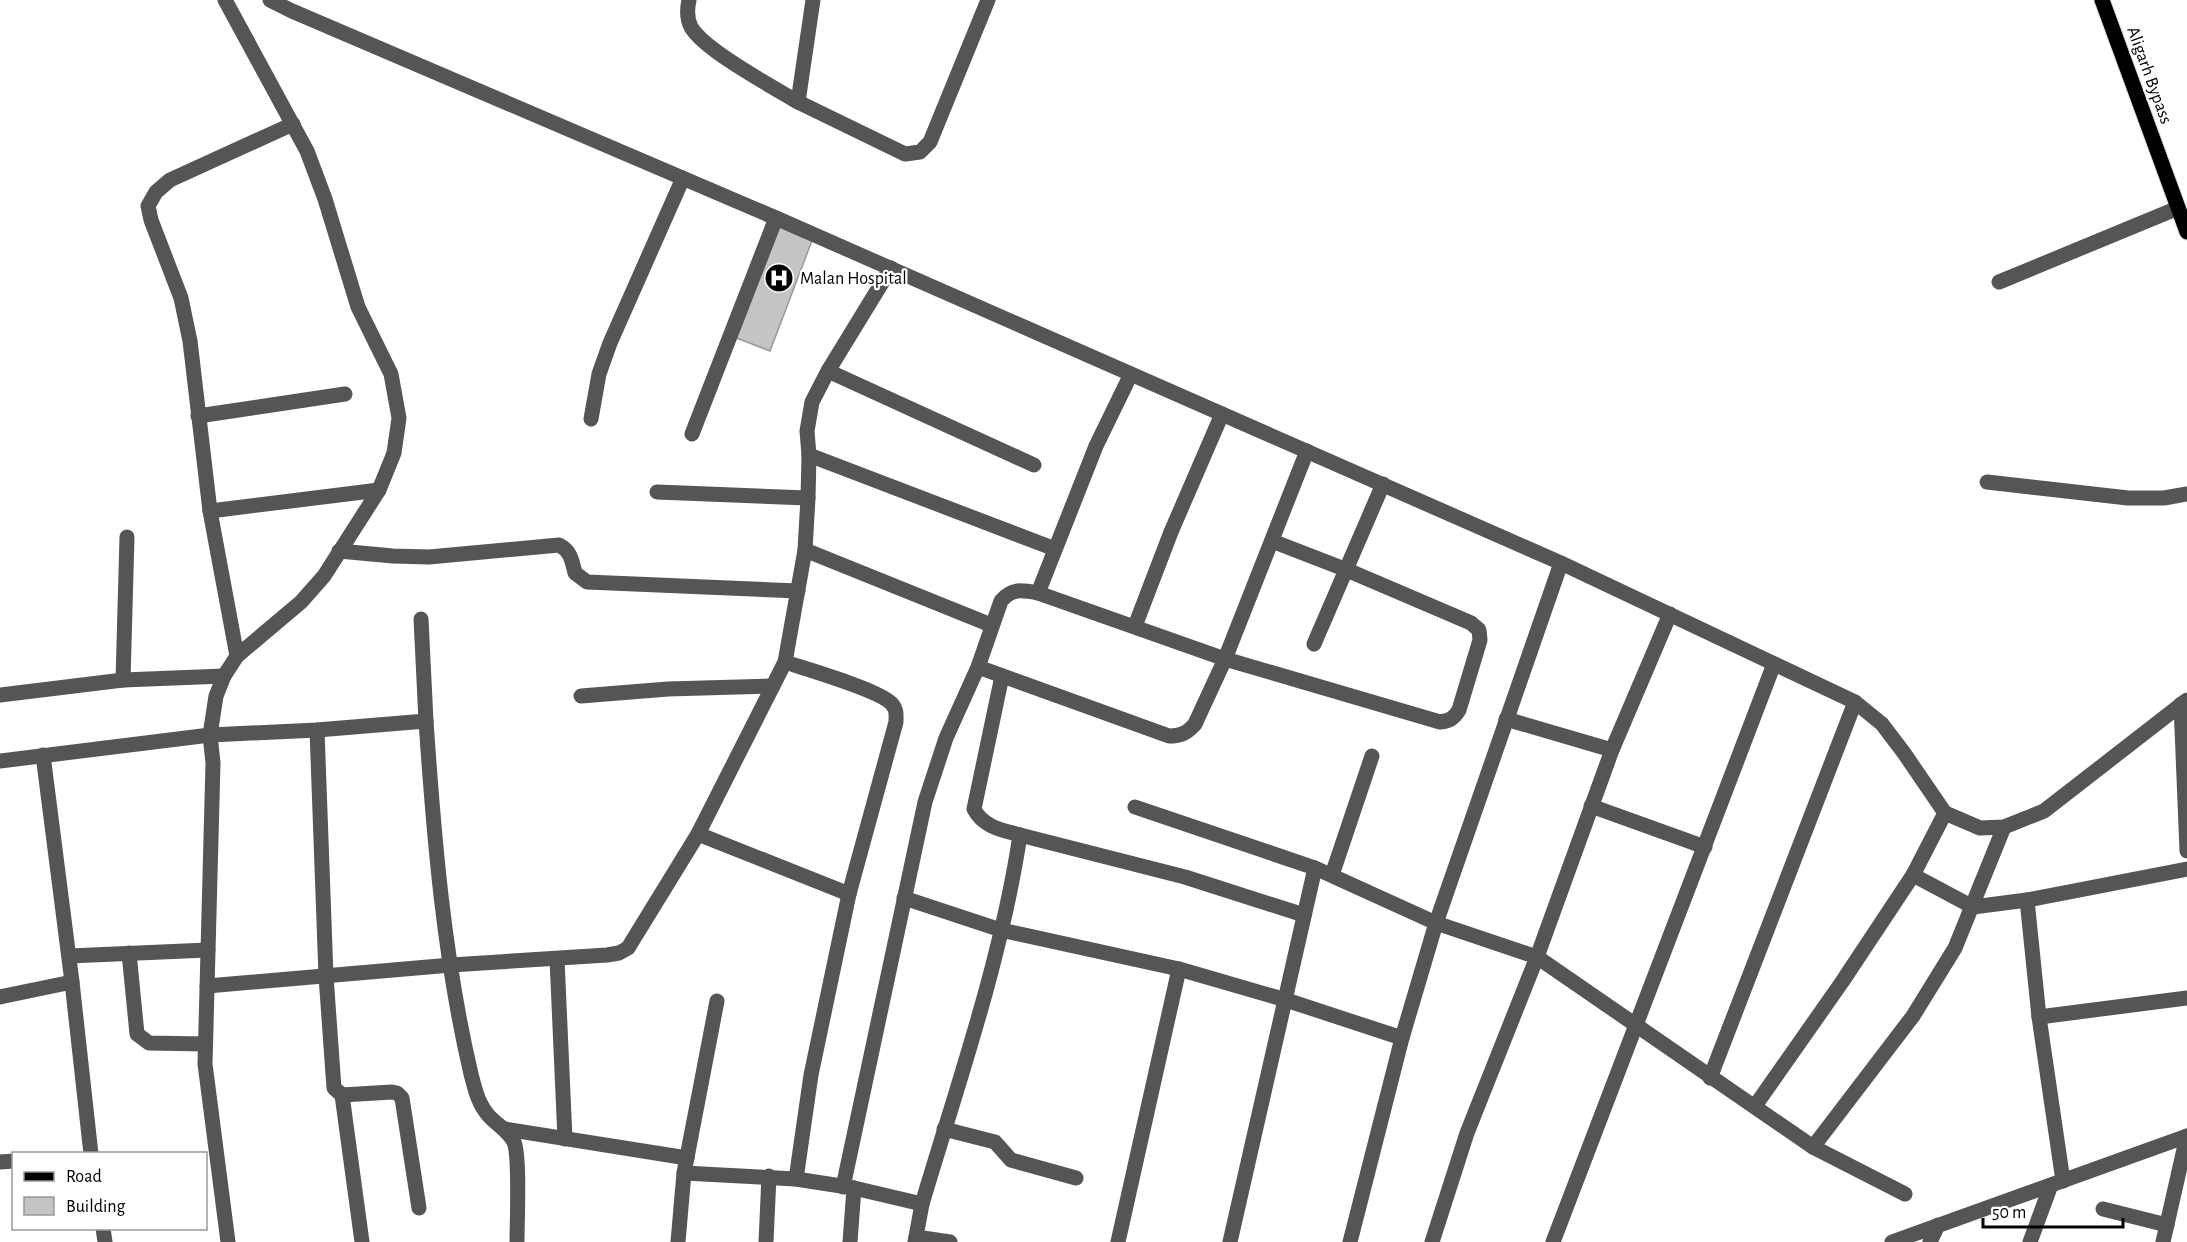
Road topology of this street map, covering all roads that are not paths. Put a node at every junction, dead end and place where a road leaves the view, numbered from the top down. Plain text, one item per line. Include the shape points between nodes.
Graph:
1 (225, 0) edge
2 (270, 0) edge
3 (689, 0) edge
4 (813, 0) edge
5 (988, 0) edge
6 (2102, 0) edge
7 (798, 102) junction
8 (293, 123) junction
9 (683, 178) junction
10 (2178, 208) junction
11 (776, 218) junction
12 (2187, 232) edge
13 (891, 268) junction
14 (1999, 282) dead end
15 (828, 371) junction
16 (1131, 374) junction
17 (345, 394) dead end
18 (1222, 414) junction
19 (198, 416) junction
20 (591, 419) dead end
21 (693, 434) dead end
22 (1307, 451) junction
23 (809, 455) junction
24 (1034, 465) dead end
25 (1987, 482) dead end
26 (1383, 484) junction
27 (379, 490) junction
28 (657, 492) dead end
29 (2187, 494) edge
30 (808, 498) junction
31 (210, 511) junction
32 (127, 537) dead end
33 (1272, 541) junction
34 (1055, 549) junction
35 (805, 550) junction
36 (339, 551) junction
37 (1561, 563) junction
38 (1347, 570) junction
39 (798, 591) junction
40 (1038, 593) junction
41 (1670, 614) junction
42 (421, 619) dead end
43 (991, 625) junction
44 (1135, 626) junction
45 (1314, 644) dead end
46 (237, 656) junction
47 (1225, 659) junction
48 (784, 662) junction
49 (1774, 664) junction
50 (978, 667) junction
51 (224, 676) junction
52 (1002, 676) junction
53 (123, 680) junction
54 (773, 686) junction
55 (0, 695) edge
56 (581, 696) dead end
57 (1855, 702) junction
58 (2184, 702) edge
59 (1506, 719) junction
60 (426, 721) junction
61 (317, 730) junction
62 (210, 735) junction
63 (1612, 750) junction
64 (43, 755) junction
65 (1372, 756) dead end
66 (0, 761) edge
67 (1591, 806) junction
68 (1135, 807) dead end
69 (1945, 813) junction
70 (2004, 827) junction
71 (698, 834) junction
72 (1020, 835) junction
73 (1705, 847) junction
74 (2187, 851) edge
75 (1315, 868) junction
76 (2187, 869) edge
77 (1332, 875) junction
78 (1913, 875) junction
79 (849, 894) junction
80 (904, 898) junction
81 (2027, 900) junction
82 (1973, 907) junction
83 (1304, 915) junction
84 (1436, 923) junction
85 (1001, 930) junction
86 (208, 950) junction
87 (129, 953) junction
88 (69, 956) junction
89 (1537, 957) junction
90 (557, 959) junction
91 (451, 965) junction
92 (1179, 969) junction
93 (326, 976) junction
94 (72, 982) junction
95 (207, 986) junction
96 (0, 997) edge
97 (2187, 998) edge
98 (717, 1000) dead end
99 (1286, 1000) junction
100 (2039, 1017) junction
101 (1637, 1027) junction
102 (1402, 1038) junction
103 (205, 1044) junction
104 (1710, 1077) junction
105 (342, 1095) junction
106 (1755, 1106) junction
107 (505, 1129) junction
108 (944, 1129) junction
109 (2187, 1136) edge
110 (565, 1139) junction
111 (1812, 1148) junction
112 (91, 1152) edge
113 (685, 1166) junction
114 (769, 1176) junction
115 (1076, 1178) dead end
116 (796, 1179) junction
117 (2057, 1183) junction
118 (848, 1188) junction
119 (1905, 1194) dead end
120 (922, 1204) junction
121 (419, 1208) dead end
122 (2103, 1209) dead end
123 (2167, 1224) junction
124 (1938, 1225) junction
125 (916, 1240) edge
126 (228, 1242) edge
127 (362, 1242) edge
128 (517, 1242) edge
129 (678, 1242) edge
130 (766, 1242) edge
131 (850, 1242) edge
132 (950, 1242) edge
133 (1118, 1242) edge
134 (1230, 1242) edge
135 (1350, 1242) edge
136 (1432, 1242) edge
137 (1553, 1242) edge
138 (1892, 1242) edge
139 (1930, 1242) edge
140 (2030, 1242) edge
141 (2163, 1242) edge

1 - 8 street
2 - 9 street
3 - 7 street via 687,14 691,27 704,43
4 - 7 street
5 - 7 street via 930,142 920,152 905,154
6 - 10 main road, Aligarh Bypass
8 - 19 street via 170,180 148,206 181,298
8 - 27 street via 325,199 358,307 391,374 399,418 394,453
9 - 11 street
9 - 20 street via 610,342 599,374
10 - 12 main road, Aligarh Bypass
10 - 14 street
11 - 13 street
11 - 21 street
13 - 15 street
13 - 16 street
15 - 23 street via 812,402 807,431
15 - 24 street
16 - 18 street
16 - 34 street via 1096,447
17 - 19 street
18 - 22 street
18 - 44 street
19 - 31 street
22 - 26 street
22 - 33 street
23 - 30 street
23 - 34 street
25 - 29 street via 2128,498
26 - 37 street
26 - 38 street
27 - 31 street
27 - 36 street
28 - 30 street
30 - 35 street
31 - 46 street
32 - 53 street
33 - 38 street
33 - 47 street
34 - 40 street
35 - 39 street
35 - 43 street
36 - 39 street via 429,557 560,545 570,554 575,573 587,582
36 - 46 street via 301,602
37 - 41 street
37 - 59 street
38 - 45 street
38 - 47 street via 1471,623 1479,630 1480,639 1454,717 1440,722
39 - 48 street
40 - 43 street via 1016,590 1007,594
40 - 44 street
41 - 49 street
41 - 63 street
42 - 60 street
43 - 50 street
44 - 47 street
46 - 51 street
47 - 52 street via 1195,724 1179,736 1169,736
48 - 54 street
48 - 79 street via 866,690 890,702 897,711
49 - 57 street
49 - 73 street
50 - 52 street
50 - 80 street via 946,738 925,802
51 - 53 street
51 - 62 street via 216,696
52 - 72 street via 974,809 979,819 990,826
53 - 55 street
54 - 56 street
54 - 71 street
57 - 69 street via 1882,724
57 - 104 street
58 - 70 street via 2044,811
58 - 74 street
59 - 63 street
59 - 84 street
60 - 61 street
60 - 91 street via 434,833
61 - 62 street
61 - 93 street
62 - 64 street
62 - 86 street via 213,763
63 - 67 street
64 - 66 street
64 - 88 street
65 - 77 street
67 - 73 street
67 - 89 street
68 - 75 street
69 - 70 street via 1980,828
69 - 78 street
70 - 82 street
71 - 79 street
71 - 90 street via 628,948 619,953
72 - 83 street via 1185,877
72 - 85 street
73 - 101 street
75 - 77 street
75 - 83 street
76 - 81 street
77 - 84 street
78 - 82 street
78 - 106 street
79 - 116 street via 811,1075
80 - 85 street
80 - 118 street
81 - 82 street
81 - 100 street
82 - 111 street via 1955,948 1913,1016
83 - 99 street
84 - 89 street
84 - 102 street
85 - 92 street
85 - 108 street
86 - 87 street
86 - 95 street
87 - 88 street
87 - 103 street via 137,1034 142,1040
88 - 94 street
89 - 101 street
89 - 136 street via 1467,1132
90 - 91 street
90 - 110 street
91 - 93 street
91 - 107 street via 479,1102
92 - 99 street
92 - 133 street
93 - 95 street
93 - 105 street via 334,1088
94 - 96 street
94 - 112 street
95 - 103 street
97 - 100 street
98 - 113 street
99 - 102 street
99 - 134 street
100 - 117 street
101 - 104 street
101 - 137 street
102 - 135 street
103 - 126 street
104 - 106 street
105 - 121 street via 392,1092 402,1098
105 - 127 street
106 - 111 street
107 - 110 street
107 - 128 street via 514,1143 516,1158
108 - 115 street via 995,1142 1011,1160
108 - 120 street
109 - 117 street
109 - 123 street
110 - 113 street
111 - 119 street
113 - 114 street
113 - 129 street
114 - 116 street
114 - 130 street
116 - 118 street
117 - 124 street
117 - 140 street
118 - 120 street
118 - 131 street
120 - 125 street
122 - 123 street
123 - 141 street
124 - 138 street
124 - 139 street
125 - 132 street

